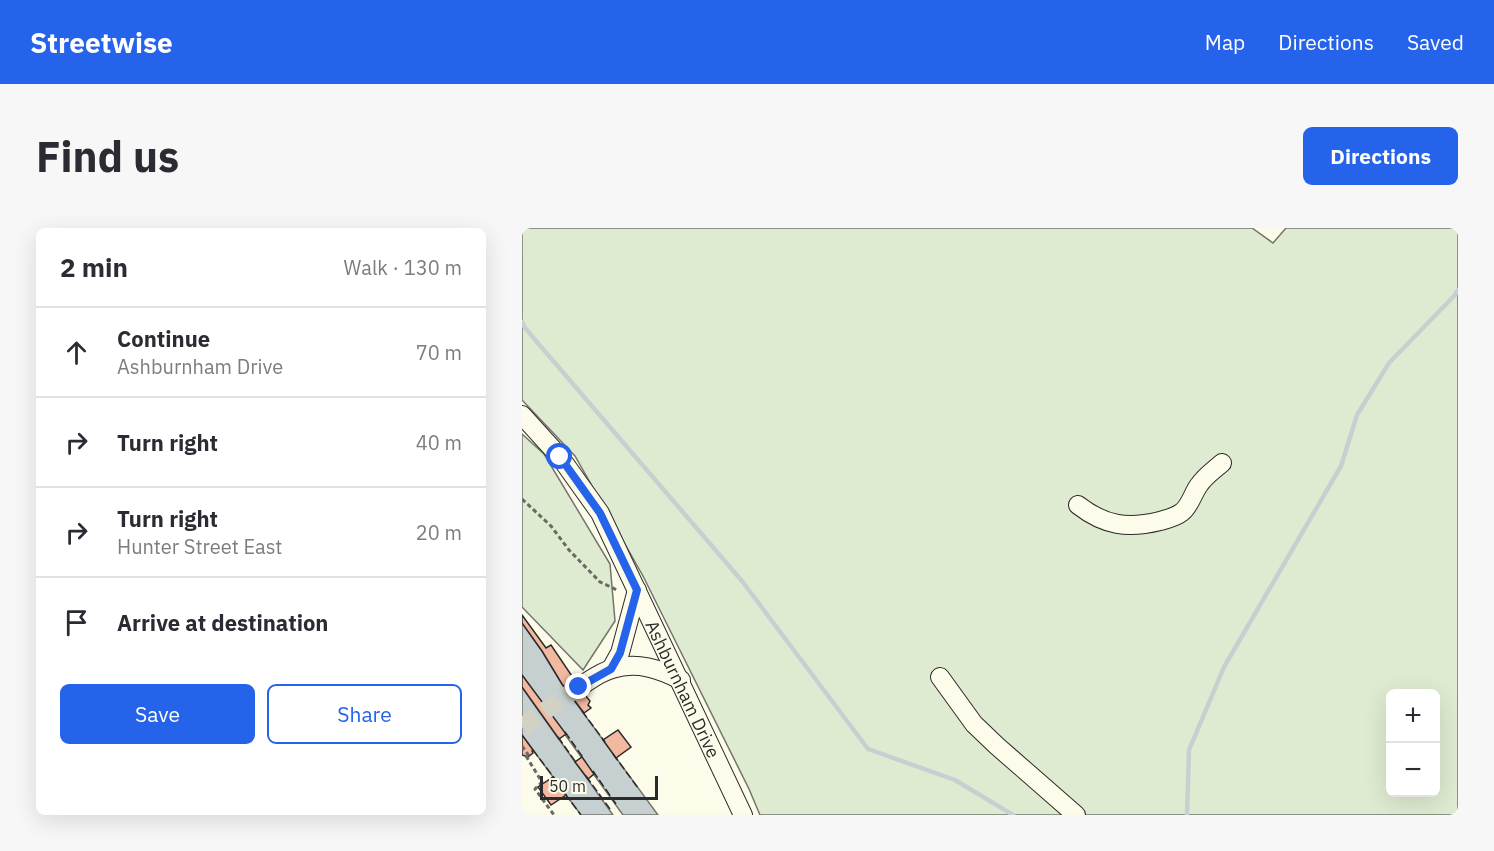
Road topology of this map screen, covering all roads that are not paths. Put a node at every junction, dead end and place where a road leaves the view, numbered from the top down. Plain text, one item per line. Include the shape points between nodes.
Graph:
1 (522, 415) edge
2 (1222, 463) dead end
3 (1078, 505) dead end
4 (636, 595) junction
5 (611, 669) junction
6 (940, 677) dead end
7 (681, 680) junction
8 (579, 687) tunnel mouth
9 (743, 815) edge
10 (1076, 815) edge

1 - 4 street, Ashburnham Drive via 560,457 600,513
2 - 3 street via 1204,477 1183,512 1149,524 1119,525
4 - 5 street via 620,653
4 - 7 street, Ashburnham Drive
5 - 7 street via 648,667
5 - 8 street
6 - 10 street via 974,724
7 - 9 street, Ashburnham Drive

